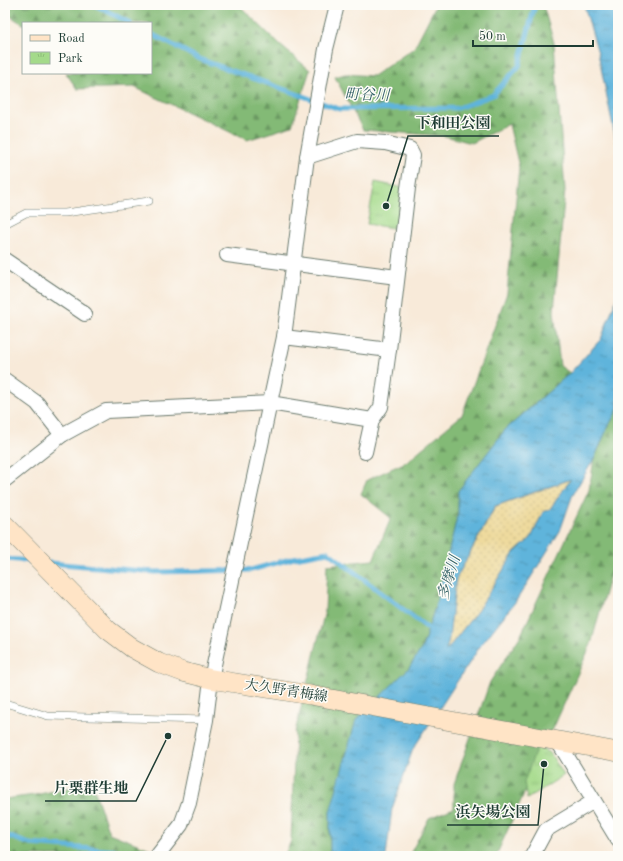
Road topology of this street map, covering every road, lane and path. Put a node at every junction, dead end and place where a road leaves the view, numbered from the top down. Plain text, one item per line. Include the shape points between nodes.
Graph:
1 (337, 5) edge
2 (307, 157) junction
3 (149, 201) dead end
4 (5, 224) edge
5 (227, 255) dead end
6 (5, 260) edge
7 (293, 264) junction
8 (397, 277) junction
9 (85, 314) dead end
10 (284, 337) junction
11 (389, 350) junction
12 (5, 380) edge
13 (270, 403) junction
14 (372, 420) junction
15 (62, 435) junction
16 (365, 452) dead end
17 (5, 480) edge
18 (5, 525) edge
19 (211, 679) junction
20 (5, 704) edge
21 (206, 720) junction
22 (550, 739) junction
23 (618, 752) edge
24 (594, 801) junction
25 (618, 840) edge
26 (157, 856) edge
27 (532, 856) edge

1 - 2 street via 326,49
2 - 7 street
2 - 8 street via 357,141 385,142 410,149 413,155
3 - 4 lane via 65,213 26,213
5 - 7 street
6 - 9 street
7 - 8 street
7 - 10 street
8 - 11 street
10 - 11 street
10 - 13 street
11 - 14 street via 381,407
12 - 15 street via 37,403
13 - 14 street
13 - 15 street via 106,411
13 - 19 street
14 - 16 street
15 - 17 street
18 - 19 main road, 大久野青梅線 via 114,635 159,663
19 - 21 street
19 - 22 main road, 大久野青梅線
20 - 21 lane via 48,716
21 - 26 street via 190,803 181,825
22 - 23 main road, 大久野青梅線
22 - 24 street
24 - 25 street
24 - 27 street via 546,830

